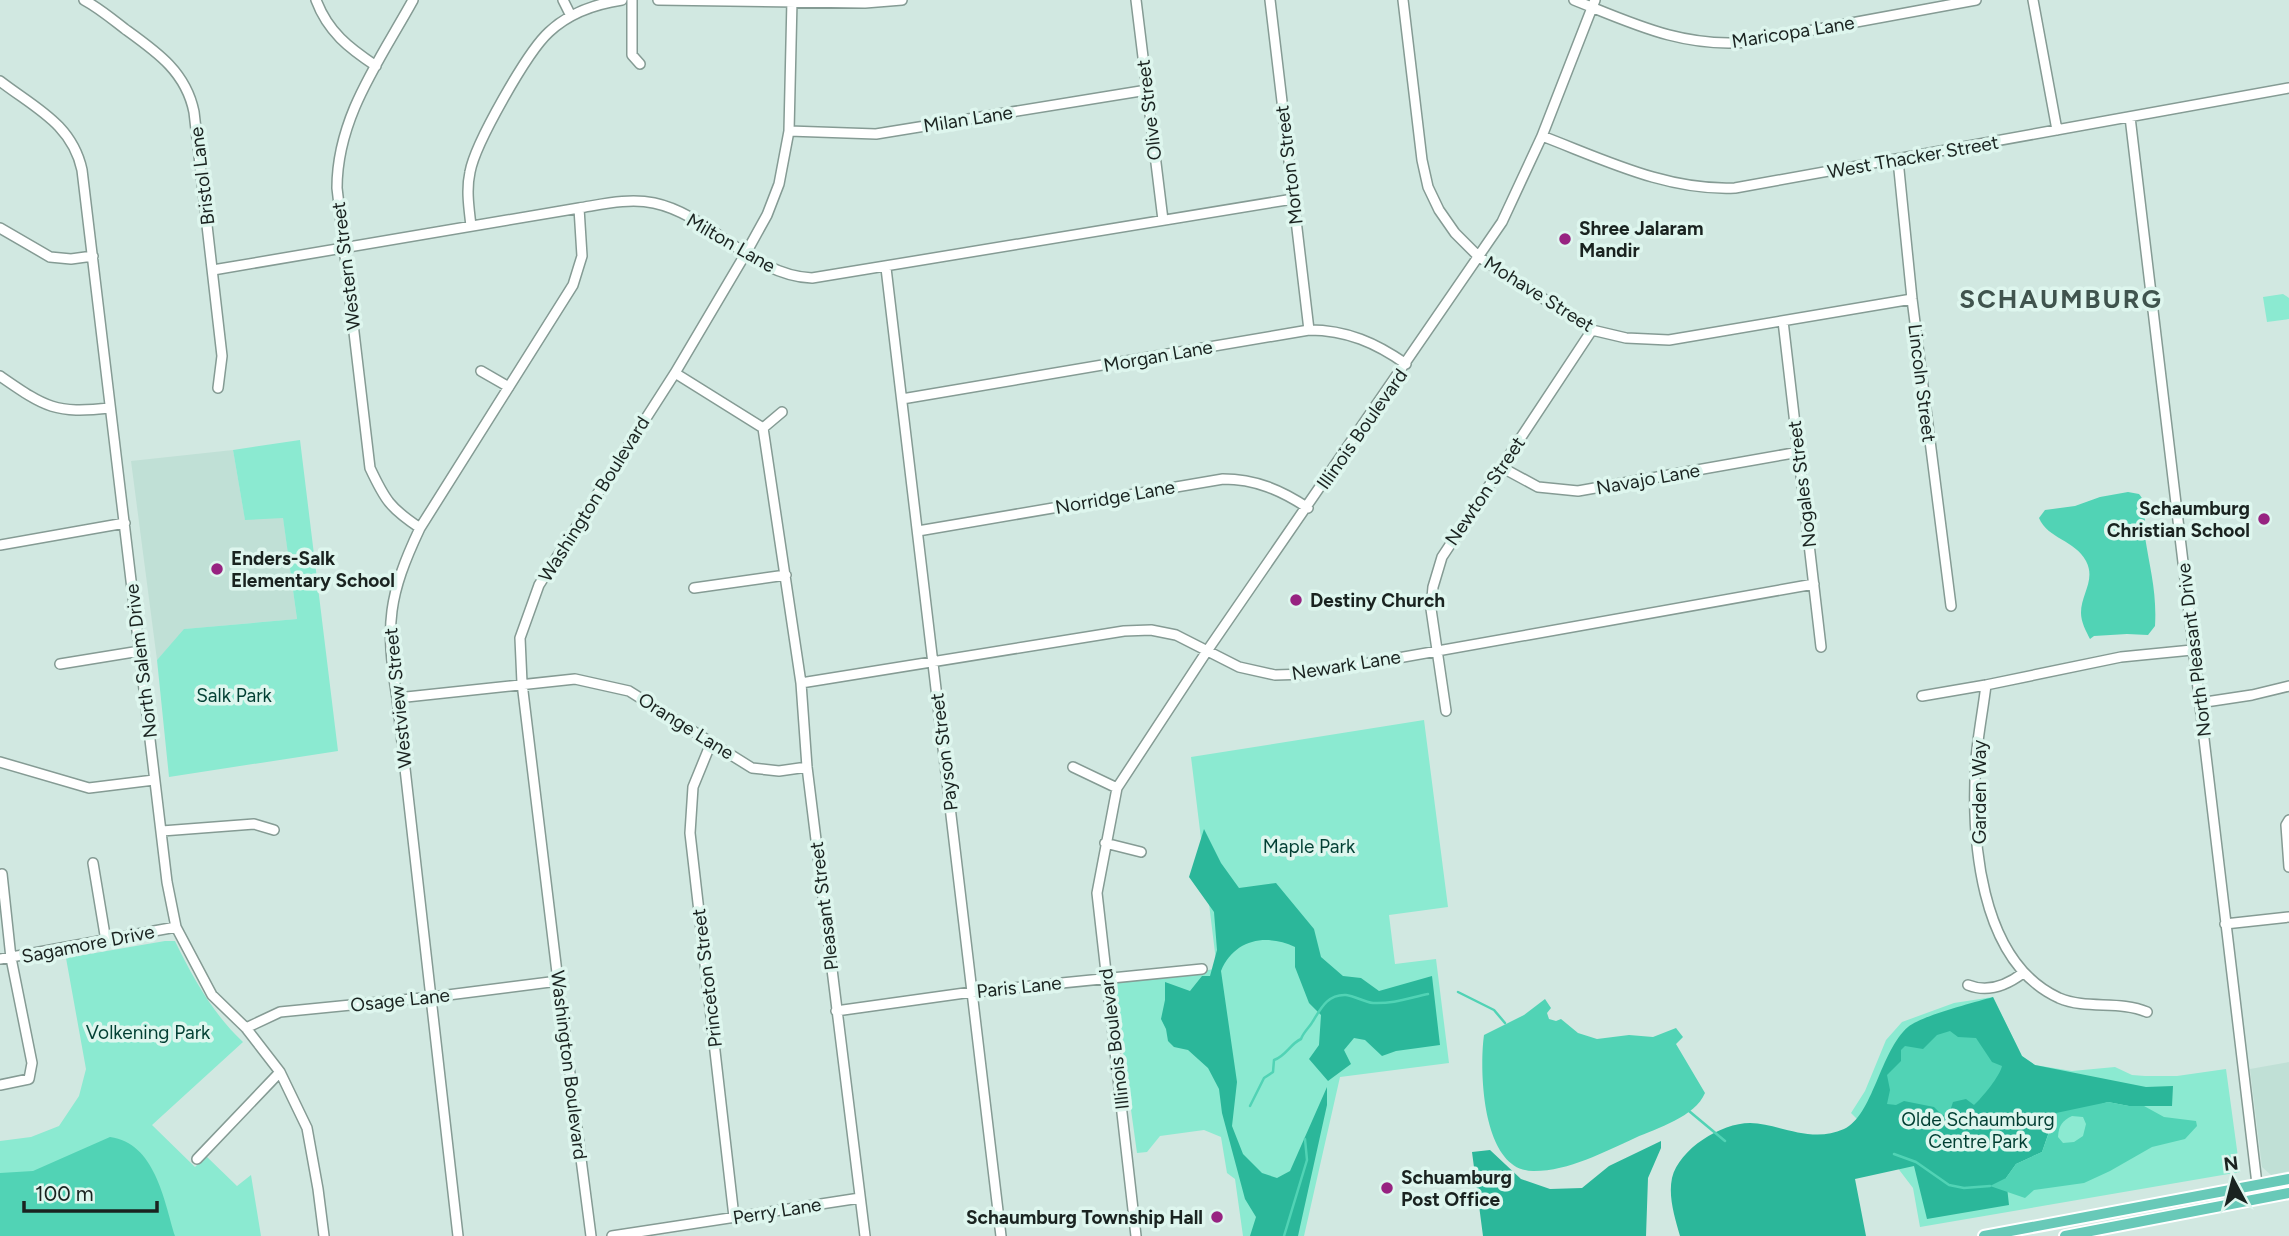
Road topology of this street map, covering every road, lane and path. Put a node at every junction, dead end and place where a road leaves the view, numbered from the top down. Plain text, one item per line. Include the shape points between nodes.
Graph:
1 (84, 0) edge
2 (316, 0) edge
3 (413, 0) edge
4 (563, 0) edge
5 (622, 0) edge
6 (632, 0) edge
7 (659, 0) edge
8 (902, 0) edge
9 (1136, 0) edge
10 (1270, 0) edge
11 (1403, 0) edge
12 (1574, 0) edge
13 (1976, 0) edge
14 (2033, 0) edge
15 (792, 1) edge
16 (1594, 4) edge
17 (571, 16) junction
18 (640, 64) dead end
19 (376, 66) junction
20 (0, 81) edge
21 (2289, 88) edge
22 (1147, 90) junction
23 (2130, 117) junction
24 (2057, 130) junction
25 (789, 131) junction
26 (1542, 136) junction
27 (1898, 160) junction
28 (1293, 199) junction
29 (579, 208) junction
30 (1163, 220) junction
31 (471, 226) junction
32 (0, 228) edge
33 (343, 248) junction
34 (746, 253) junction
35 (93, 256) junction
36 (1479, 257) junction
37 (886, 268) junction
38 (213, 270) junction
39 (1912, 299) junction
40 (1783, 321) junction
41 (1309, 330) junction
42 (1592, 330) junction
43 (1406, 365) junction
44 (481, 370) dead end
45 (675, 373) junction
46 (0, 376) edge
47 (509, 387) junction
48 (218, 388) dead end
49 (902, 399) junction
50 (110, 408) junction
51 (782, 412) dead end
52 (763, 428) junction
53 (1799, 452) junction
54 (1501, 467) junction
55 (1308, 508) junction
56 (125, 523) junction
57 (420, 528) junction
58 (918, 531) junction
59 (0, 545) edge
60 (786, 575) junction
61 (1814, 583) junction
62 (694, 587) dead end
63 (1951, 606) dead end
64 (1821, 647) dead end
65 (1436, 650) junction
66 (2192, 650) junction
67 (140, 651) junction
68 (1208, 651) junction
69 (933, 662) junction
70 (60, 664) dead end
71 (801, 682) junction
72 (522, 683) junction
73 (1986, 685) junction
74 (2289, 687) edge
75 (1922, 696) dead end
76 (397, 698) junction
77 (2199, 703) junction
78 (1446, 711) dead end
79 (711, 743) junction
80 (0, 762) edge
81 (807, 767) junction
82 (1073, 767) dead end
83 (154, 780) junction
84 (1117, 788) junction
85 (2289, 820) edge
86 (274, 830) dead end
87 (162, 831) junction
88 (1105, 843) junction
89 (1141, 852) dead end
90 (93, 863) dead end
91 (2289, 867) edge
92 (2, 874) dead end
93 (2289, 916) edge
94 (2225, 924) junction
95 (176, 927) junction
96 (106, 941) junction
97 (11, 958) junction
98 (0, 960) edge
99 (1202, 969) dead end
100 (2023, 974) junction
101 (1107, 978) junction
102 (558, 981) junction
103 (1968, 985) dead end
104 (972, 992) junction
105 (432, 997) junction
106 (836, 1011) junction
107 (2147, 1012) dead end
108 (246, 1028) junction
109 (280, 1072) junction
110 (0, 1085) edge
111 (197, 1159) dead end
112 (2289, 1179) edge
113 (2257, 1184) junction
114 (2289, 1193) edge
115 (860, 1198) junction
116 (734, 1217) junction
117 (324, 1236) edge
118 (458, 1236) edge
119 (591, 1236) edge
120 (612, 1236) edge
121 (865, 1236) edge
122 (1001, 1236) edge
123 (1136, 1236) edge
124 (1984, 1236) edge
125 (2065, 1236) edge

1 - 38 street, Bristol Lane via 165,59 187,89 194,112
2 - 19 street via 339,39
3 - 19 street, Western Street
4 - 17 street
5 - 17 street
6 - 18 street via 632,55
7 - 15 street
8 - 15 street
9 - 22 street, Olive Street
10 - 28 street, Morton Street
11 - 36 street, Mohave Street via 1428,187 1448,224
12 - 16 street, Maricopa Lane
13 - 16 street, Maricopa Lane via 1731,43 1663,35
14 - 24 street
15 - 25 street, Washington Boulevard
16 - 26 street, Illinois Boulevard
17 - 31 street via 534,49 483,138 470,173
19 - 33 street, Western Street via 351,113 341,145 337,188
20 - 35 street, North Salem Drive via 58,124 73,142 82,170
21 - 23 street, West Thacker Street
22 - 25 street, Milan Lane via 876,134
22 - 30 street, Olive Street
23 - 24 street, West Thacker Street
23 - 66 street, North Pleasant Drive
24 - 27 street, West Thacker Street
25 - 34 street, Washington Boulevard via 779,184
26 - 27 street, West Thacker Street via 1642,174 1705,188 1755,186
26 - 36 street, Illinois Boulevard via 1502,222
27 - 39 street, Lincoln Street
28 - 30 street, Milton Lane
28 - 41 street, Morton Street
29 - 31 street, Milton Lane
29 - 34 street, Milton Lane via 620,202 656,204 684,215
29 - 47 street, Westview Street via 582,256 573,285
30 - 37 street, Milton Lane
31 - 33 street, Milton Lane
32 - 35 street via 50,257
33 - 38 street, Milton Lane
33 - 57 street, Western Street via 370,468 390,506
34 - 37 street, Milton Lane via 772,269 806,278
34 - 45 street, Washington Boulevard
35 - 50 street, North Salem Drive
36 - 42 street, Mohave Street
36 - 43 street, Illinois Boulevard
37 - 49 street, Payson Street
38 - 48 street, Bristol Lane via 222,356
39 - 40 street, Mohave Street
39 - 63 street, Lincoln Street
40 - 42 street, Mohave Street via 1660,341
40 - 53 street, Nogales Street
41 - 43 street, Morgan Lane via 1359,337
41 - 49 street, Morgan Lane
42 - 54 street, Newton Street
43 - 55 street, Illinois Boulevard
44 - 47 street
45 - 52 street
45 - 72 street, Washington Boulevard via 539,585 520,638
46 - 50 street via 38,402 68,411
47 - 57 street, Westview Street
49 - 58 street, Payson Street
50 - 56 street, North Salem Drive
51 - 52 street
52 - 60 street, Pleasant Street
53 - 54 street, Navajo Lane via 1578,491 1538,487
53 - 61 street, Nogales Street
54 - 65 street, Newton Street via 1442,557 1431,609
55 - 58 street, Norridge Lane via 1264,485 1223,479
55 - 68 street, Illinois Boulevard
56 - 59 street
56 - 67 street, North Salem Drive
57 - 76 street, Westview Street via 394,591 389,624
58 - 69 street, Payson Street
60 - 62 street
60 - 71 street, Pleasant Street
61 - 64 street, Nogales Street
61 - 65 street, Newark Lane
65 - 68 street, Newark Lane via 1308,674 1275,675 1240,667
65 - 78 street, Newton Street
66 - 73 street via 2121,657
66 - 77 street, North Pleasant Drive
67 - 70 street
67 - 83 street, North Salem Drive
68 - 69 street, Newark Lane via 1176,635 1124,631
68 - 84 street, Illinois Boulevard
69 - 71 street, Newark Lane
69 - 104 street, Payson Street
71 - 81 street, Pleasant Street
72 - 76 street, Orange Lane
72 - 79 street, Orange Lane via 575,679 629,691
72 - 102 street, Washington Boulevard
73 - 75 street
73 - 100 street, Garden Way via 1976,761 1979,857 1997,930
74 - 77 street
76 - 105 street, Westview Street
77 - 94 street, North Pleasant Drive
79 - 81 street, Orange Lane via 752,768
79 - 116 street, Princeton Street via 693,787 690,833
80 - 83 street via 89,788
81 - 106 street, Pleasant Street
82 - 84 street
83 - 87 street, North Salem Drive
84 - 88 street, Illinois Boulevard
85 - 91 street
86 - 87 street via 254,824
87 - 95 street, North Salem Drive
88 - 89 street
88 - 101 street, Illinois Boulevard via 1097,892
90 - 96 street
92 - 97 street
93 - 94 street
94 - 113 street, North Pleasant Drive
95 - 96 street, Sagamore Drive
95 - 108 street, North Salem Drive via 212,995
96 - 97 street, Sagamore Drive
97 - 98 street, Sagamore Drive
97 - 110 street via 32,1063 29,1079
99 - 101 street, Paris Lane
100 - 103 street via 1989,989
100 - 107 street, Garden Way via 2061,999
101 - 104 street, Paris Lane
101 - 123 street, Illinois Boulevard
102 - 105 street, Osage Lane
102 - 119 street, Washington Boulevard
104 - 106 street, Paris Lane
104 - 122 street, Payson Street
105 - 108 street, Osage Lane via 280,1012
105 - 118 street, Westview Street
106 - 115 street, Pleasant Street
108 - 109 street, North Salem Drive
109 - 111 street
109 - 117 street, North Salem Drive via 307,1128
112 - 113 main road
113 - 124 main road
114 - 125 main road
115 - 116 street, Perry Lane
115 - 121 street, Pleasant Street
116 - 120 street, Perry Lane

